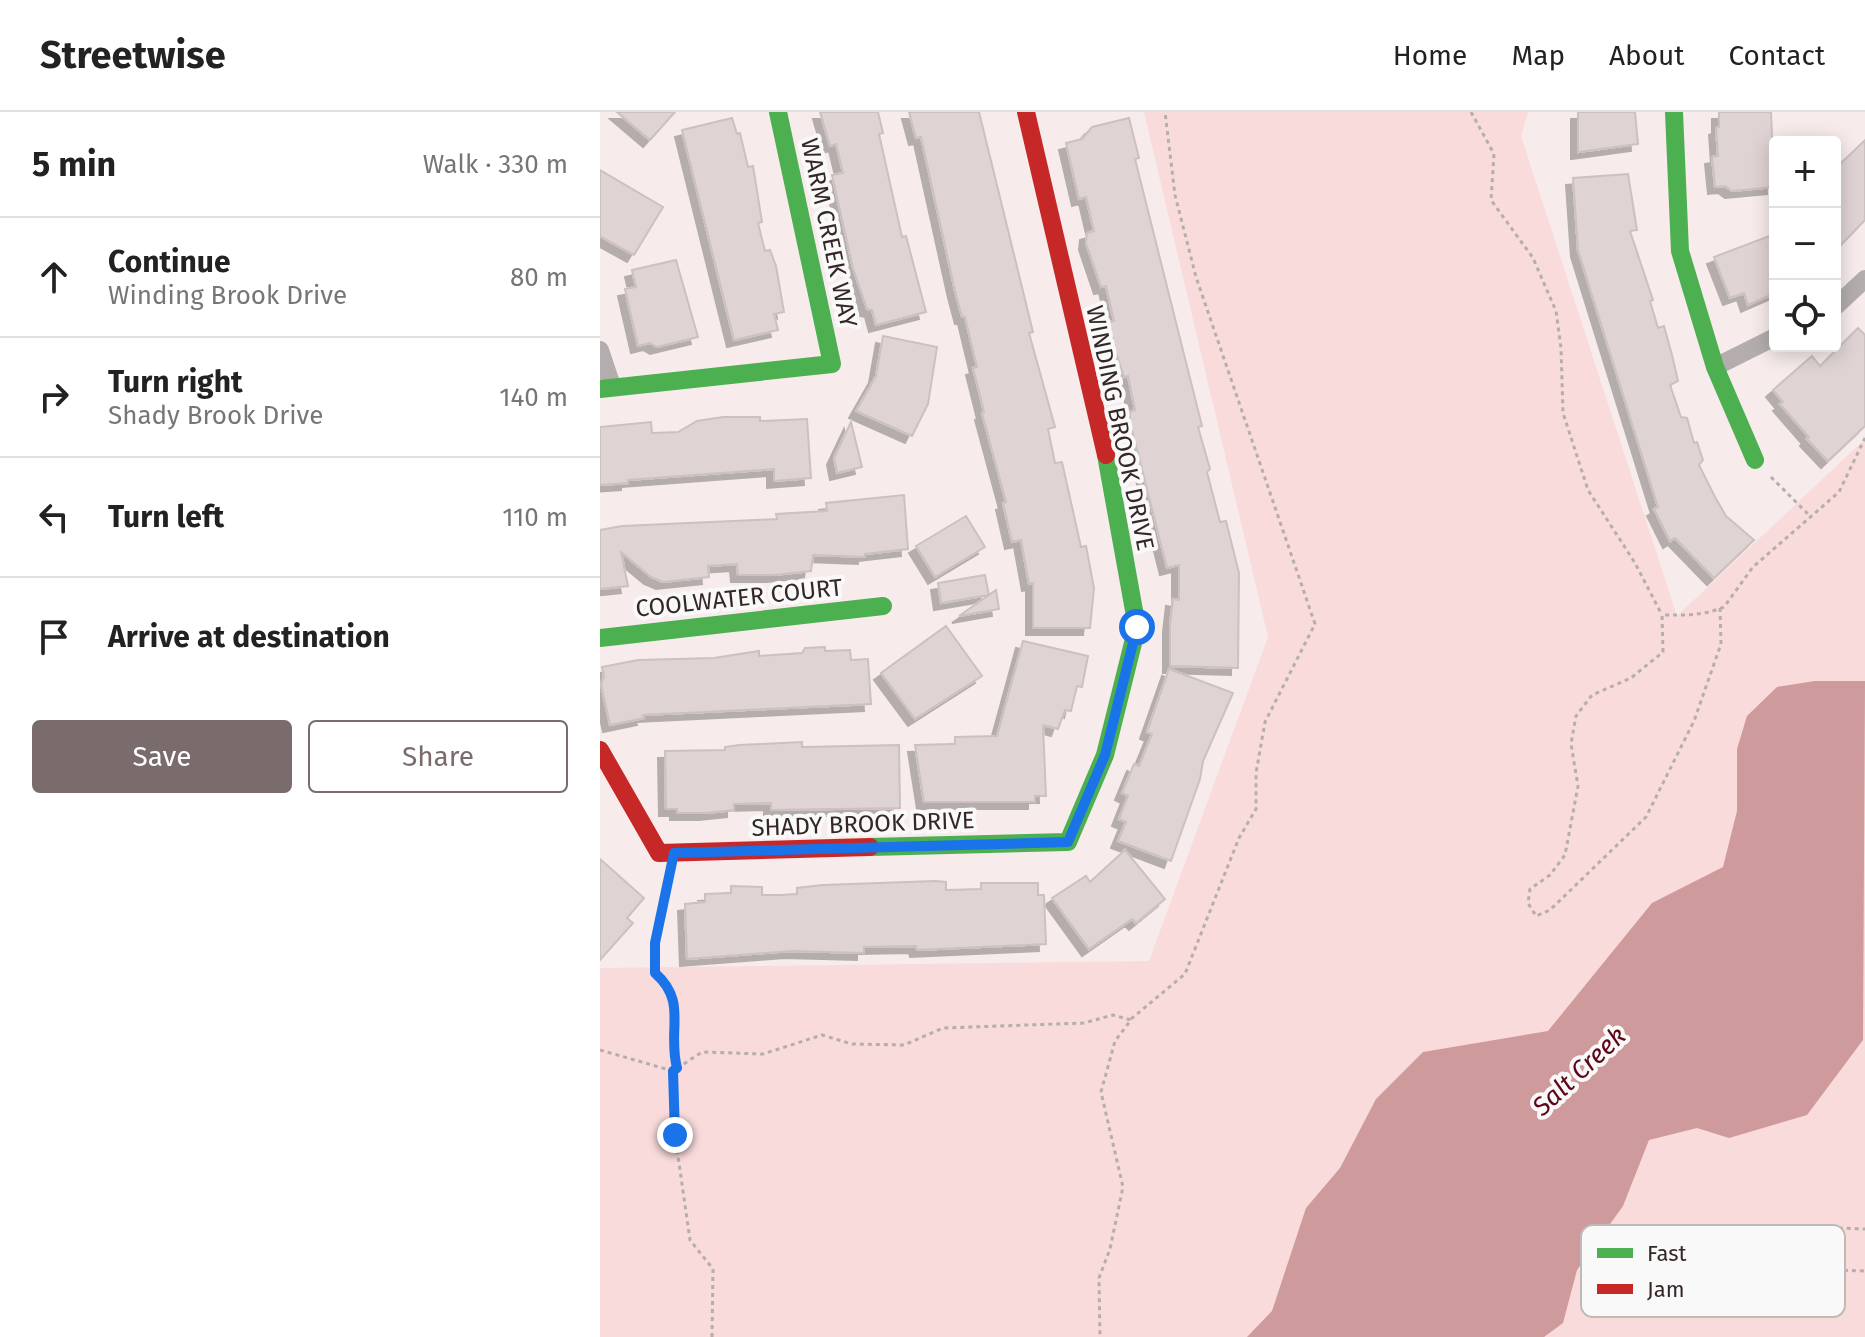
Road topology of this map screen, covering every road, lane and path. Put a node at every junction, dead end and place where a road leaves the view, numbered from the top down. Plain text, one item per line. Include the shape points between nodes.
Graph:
1 (778, 112) edge
2 (1026, 112) edge
3 (1165, 112) edge
4 (1471, 112) edge
5 (1674, 112) edge
6 (1865, 279) edge
7 (1841, 301) edge
8 (1769, 340) edge
9 (600, 350) edge
10 (1715, 367) junction
11 (606, 387) edge
12 (1865, 438) edge
13 (1755, 460) joint
14 (1811, 517) junction
15 (883, 606) dead end
16 (1720, 608) junction
17 (1662, 615) junction
18 (600, 638) edge
19 (600, 750) edge
20 (1068, 842) joint
21 (667, 853) junction
22 (1131, 1020) junction
23 (600, 1050) edge
24 (675, 1070) junction
25 (1845, 1228) edge
26 (1865, 1229) edge
27 (1845, 1270) edge
28 (1865, 1271) edge
29 (712, 1337) edge
30 (1100, 1337) edge

1 - 11 street, WARM CREEK WAY via 832,364
2 - 20 street, WINDING BROOK DRIVE via 1103,438 1137,627 1105,755
3 - 22 path via 1175,195 1196,277 1315,624 1265,722 1256,809 1239,838 1185,974
4 - 17 path via 1494,154 1491,200 1533,258 1556,311 1563,413 1588,490
5 - 10 street via 1680,251
6 - 7 street
8 - 10 street
9 - 11 street
10 - 13 street
12 - 14 path via 1839,492
13 - 14 path
14 - 16 path via 1753,567
15 - 18 street, COOLWATER COURT
16 - 17 path via 1703,616
16 - 17 path via 1721,644 1694,721 1646,817 1550,910 1536,916 1528,903 1530,889 1565,855 1578,786 1571,744 1576,716 1592,695 1631,678 1663,652
19 - 21 street
20 - 21 street, SHADY BROOK DRIVE
21 - 24 path via 655,973 671,987
22 - 24 path via 1113,1015 1084,1023 943,1028 904,1045 852,1044 822,1035 763,1054 702,1052
22 - 30 path via 1115,1041 1101,1092 1123,1187 1099,1278
23 - 24 path
24 - 29 path via 675,1135 690,1240 713,1269
25 - 26 path
27 - 28 path

